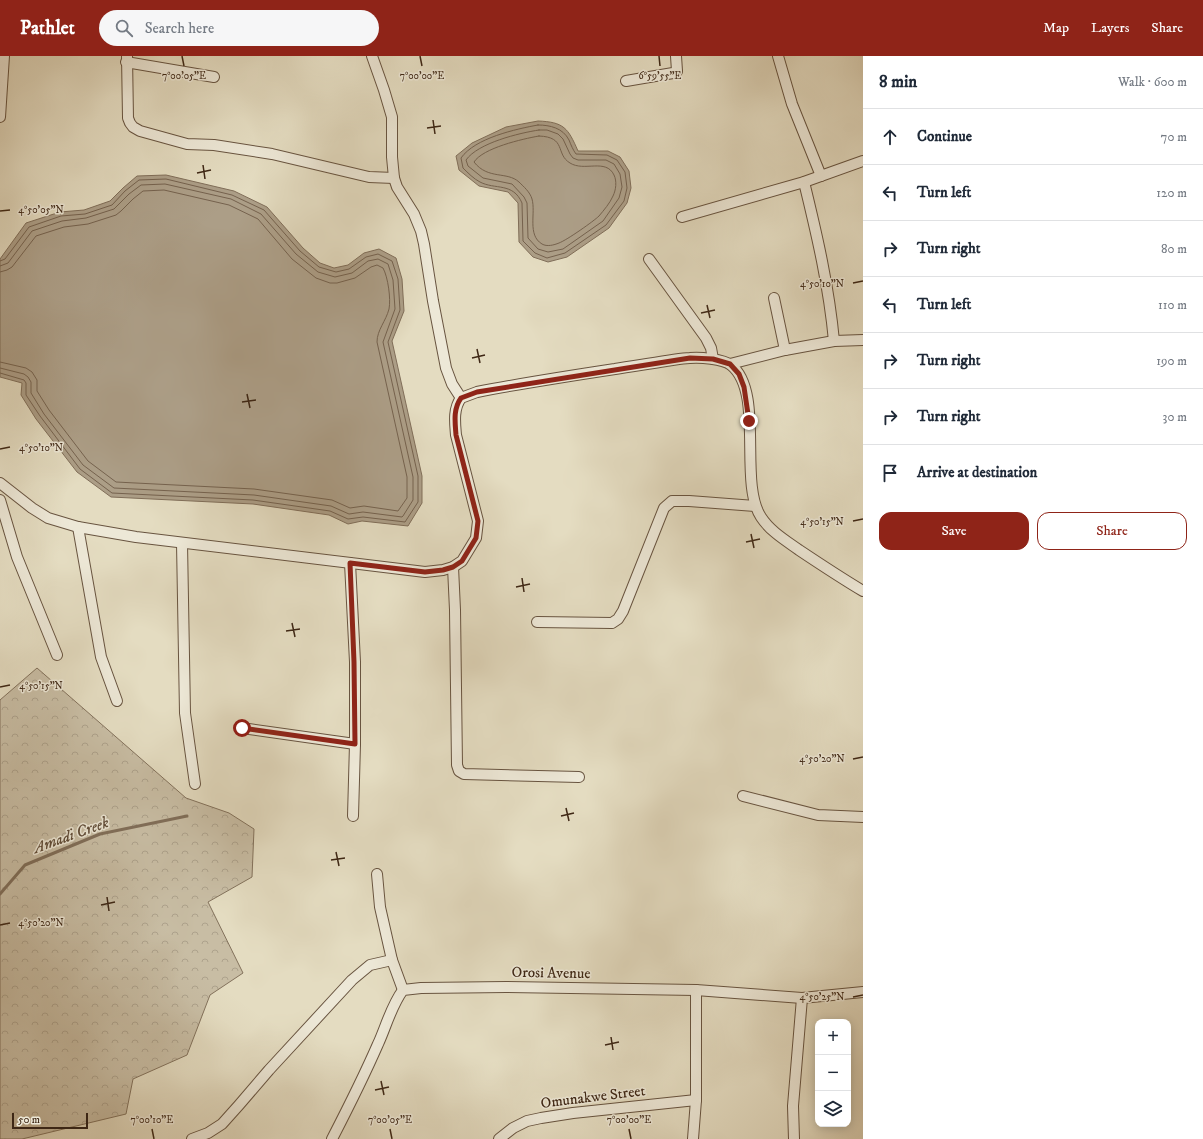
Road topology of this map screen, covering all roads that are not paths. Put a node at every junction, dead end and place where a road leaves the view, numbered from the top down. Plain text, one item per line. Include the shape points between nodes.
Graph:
1 (4, 56) edge
2 (372, 56) edge
3 (676, 56) edge
4 (778, 56) edge
5 (126, 59) edge
6 (214, 77) dead end
7 (626, 81) dead end
8 (0, 117) edge
9 (863, 161) edge
10 (821, 176) junction
11 (394, 178) junction
12 (804, 182) junction
13 (682, 217) dead end
14 (649, 259) dead end
15 (774, 298) dead end
16 (863, 340) edge
17 (834, 341) junction
18 (785, 350) junction
19 (713, 359) junction
20 (730, 364) junction
21 (461, 398) junction
22 (0, 483) edge
23 (0, 500) edge
24 (755, 506) junction
25 (78, 527) junction
26 (182, 543) junction
27 (350, 563) junction
28 (453, 567) junction
29 (863, 591) edge
30 (537, 622) dead end
31 (57, 655) dead end
32 (117, 702) dead end
33 (242, 728) dead end
34 (355, 744) junction
35 (579, 777) dead end
36 (195, 784) dead end
37 (743, 796) dead end
38 (353, 816) dead end
39 (863, 817) edge
40 (377, 874) dead end
41 (392, 960) junction
42 (402, 990) junction
43 (696, 990) junction
44 (863, 992) edge
45 (802, 998) junction
46 (696, 1100) junction
47 (192, 1139) edge
48 (332, 1139) edge
49 (499, 1139) edge
50 (693, 1139) edge
51 (794, 1139) edge

1 - 8 street
2 - 11 street via 392,117
3 - 7 street via 678,67 673,73
4 - 10 street via 792,104
5 - 6 street
5 - 11 street via 128,118 133,127 140,131 187,144 214,145 272,154 369,178
9 - 10 street
10 - 12 street
11 - 21 street via 420,230 446,368
12 - 13 street
12 - 17 street via 826,280
14 - 19 street via 706,338
15 - 18 street
16 - 17 street
17 - 18 street
18 - 20 street
19 - 20 street
19 - 21 street via 690,358 631,366 477,392
20 - 24 street via 739,374 747,403
21 - 28 street via 456,410 456,435 478,521 476,538 468,553
22 - 25 street via 48,518
23 - 31 street via 17,557
24 - 29 street via 768,526 780,537
24 - 30 street via 672,501 664,508 629,598 618,619 612,623
25 - 26 street
25 - 32 street via 101,657
26 - 27 street
26 - 36 street via 184,713
27 - 28 street via 425,572
27 - 34 street
28 - 35 street via 458,771 464,774
33 - 34 street
34 - 38 street
37 - 39 street via 818,815
40 - 41 street via 380,907
41 - 42 street
41 - 47 street via 370,965 352,980 222,1124
42 - 43 street, Orosi Avenue via 506,987
42 - 48 street
43 - 45 street, Orosi Avenue
43 - 46 street
44 - 45 street, Orosi Avenue
45 - 51 street via 793,1106
46 - 49 street, Omunakwe Street via 541,1118 526,1121
46 - 50 street

